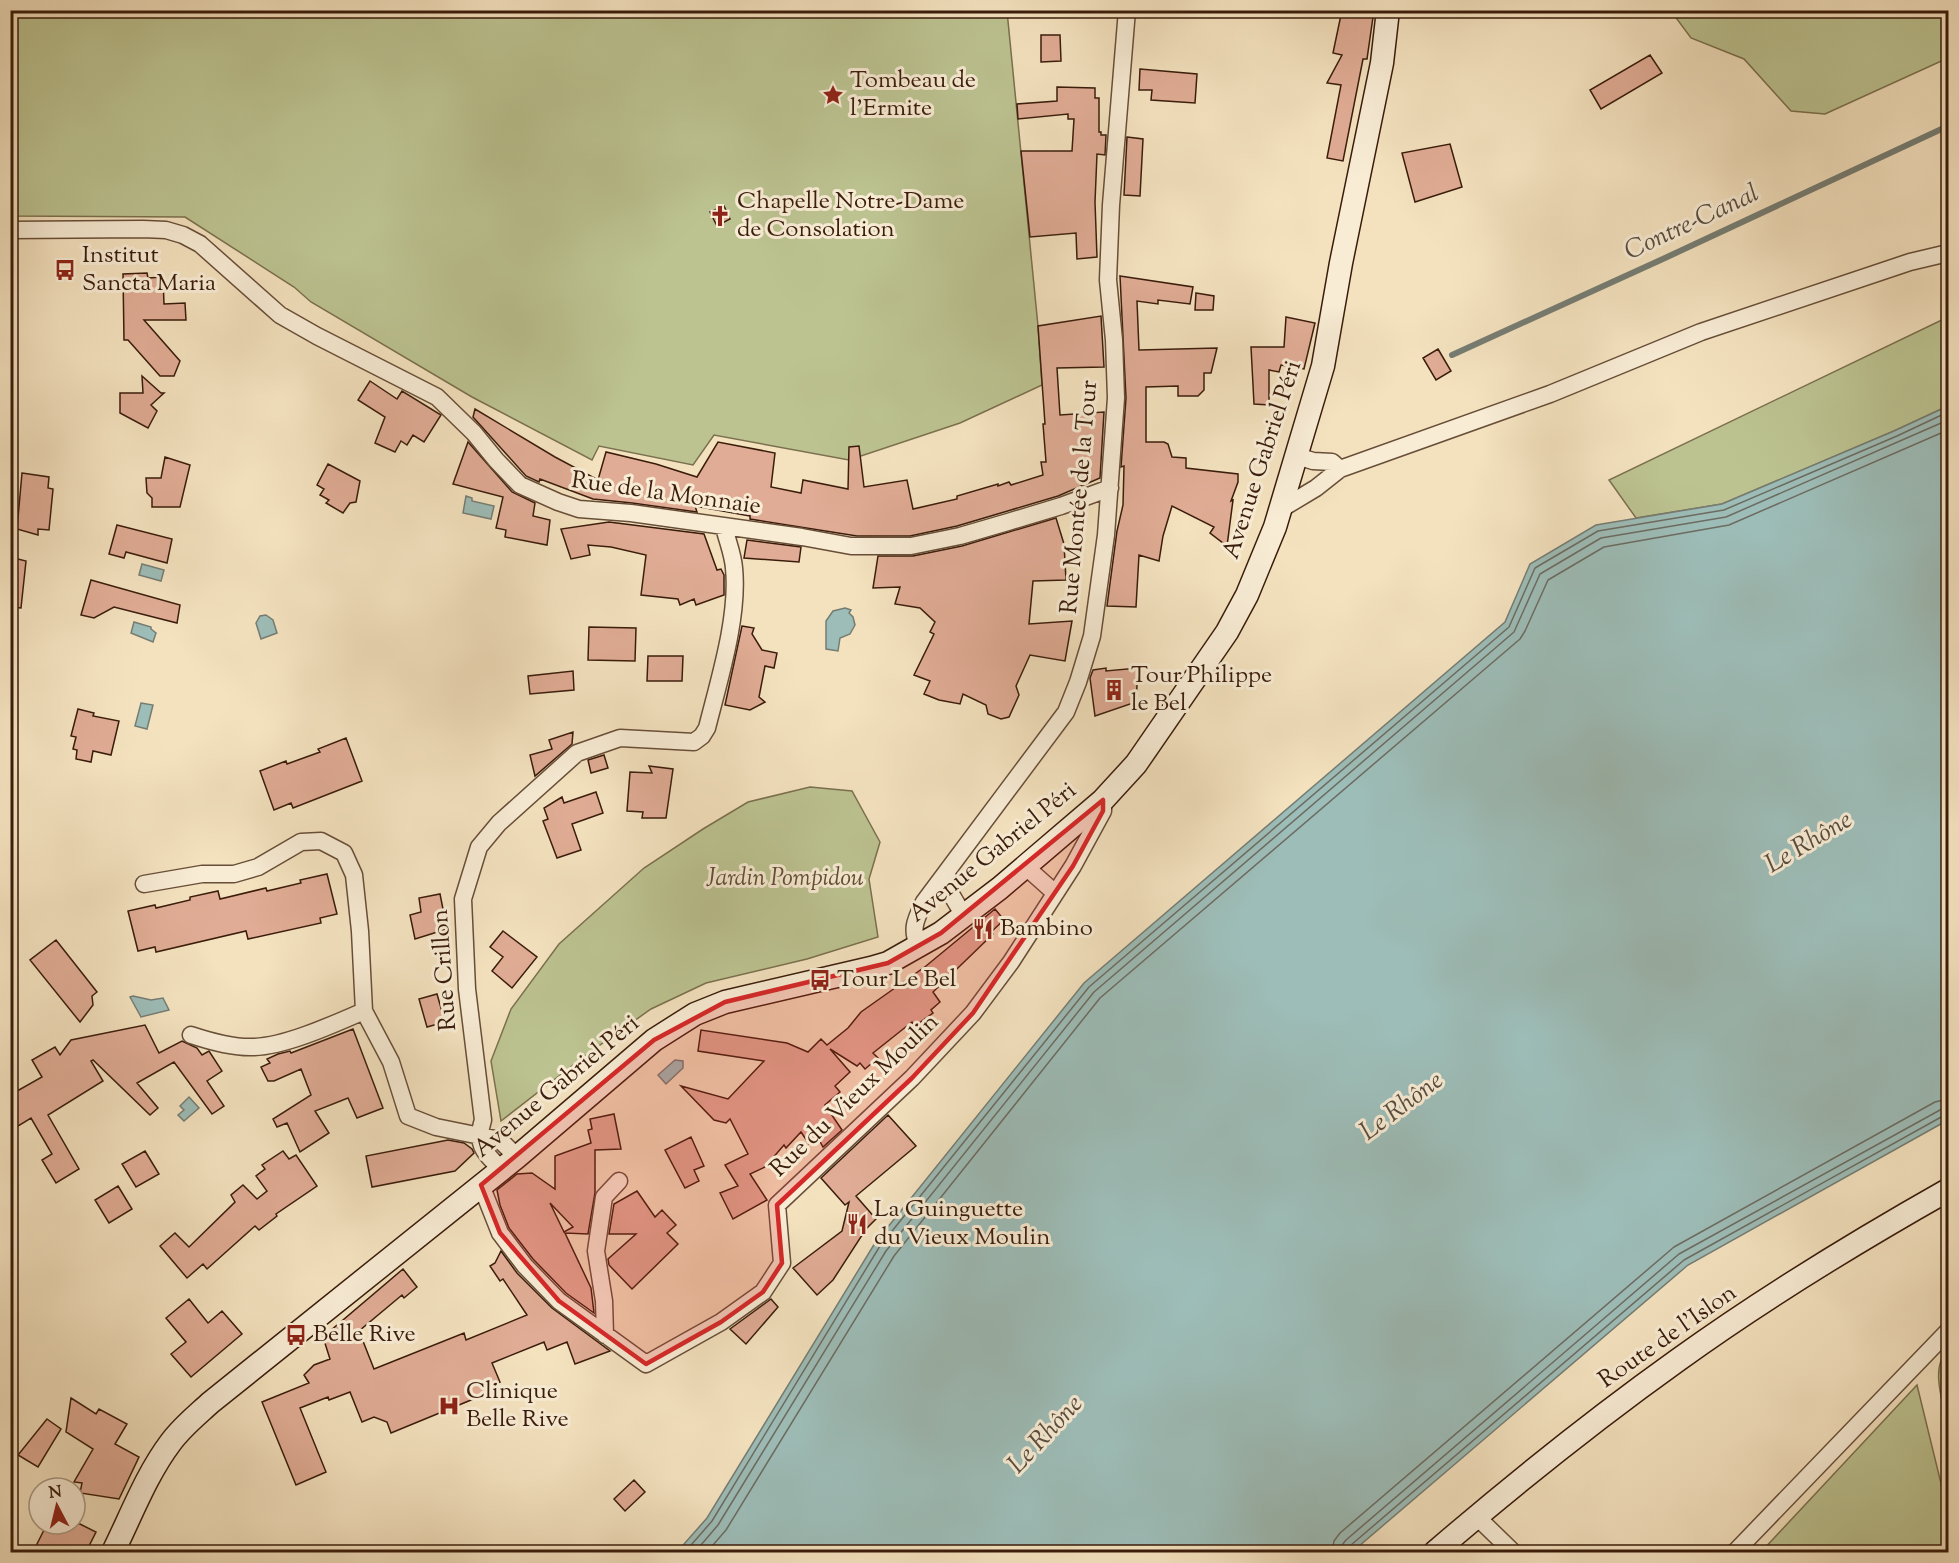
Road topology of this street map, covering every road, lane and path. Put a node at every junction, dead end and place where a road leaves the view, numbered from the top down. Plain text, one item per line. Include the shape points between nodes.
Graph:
1 (1126, 10) edge
2 (1388, 10) edge
3 (10, 230) edge
4 (1948, 253) edge
5 (1297, 456) junction
6 (1340, 469) junction
7 (1110, 488) junction
8 (1281, 509) junction
9 (724, 527) junction
10 (1103, 800) junction
11 (1026, 867) junction
12 (947, 874) junction
13 (144, 884) dead end
14 (1055, 893) junction
15 (964, 916) junction
16 (919, 947) junction
17 (363, 1011) junction
18 (191, 1035) dead end
19 (478, 1134) junction
20 (509, 1163) junction
21 (619, 1181) dead end
22 (481, 1185) junction
23 (1948, 1190) edge
24 (1948, 1331) edge
25 (605, 1335) junction
26 (1477, 1517) junction
27 (113, 1552) edge
28 (1435, 1552) edge
29 (1513, 1552) edge
30 (1735, 1552) edge

1 - 7 street, Rue Montée de la Tour via 1108,280 1116,398
2 - 5 main road, Avenue Gabriel Péri via 1382,63 1323,366
3 - 9 street, Rue de la Monnaie via 142,229 166,230 183,236 200,244 280,315 437,397 520,485 579,509
4 - 6 street via 1910,262 1701,332 1550,394
5 - 6 street via 1332,462
5 - 8 main road, Avenue Gabriel Péri
6 - 8 street
7 - 9 street, Rue de la Monnaie via 1061,507 911,546 851,546
7 - 12 street, Rue Montée de la Tour via 1092,636 1066,712
8 - 10 main road, Avenue Gabriel Péri via 1227,632 1136,764
9 - 19 street, Rue Crillon via 734,565 735,592 722,665 702,736 694,742 620,738 577,753 499,823 479,847 463,899 467,989 483,1120
10 - 11 main road, Avenue Gabriel Péri
10 - 14 street, Rue du Vieux Moulin via 1095,829
11 - 14 street
11 - 15 main road, Avenue Gabriel Péri
12 - 15 street via 951,894
12 - 16 street, Rue Montée de la Tour via 924,902 915,921 914,937
13 - 17 street via 202,874 234,874 258,867 301,842 321,841 344,853 354,875
14 - 25 street, Rue du Vieux Moulin via 973,1013 912,1078 777,1205 782,1263 763,1292 721,1322 646,1364
15 - 16 main road, Avenue Gabriel Péri
16 - 20 main road, Avenue Gabriel Péri via 888,963 756,993 695,1014 654,1040
17 - 18 street via 303,1035 254,1047
17 - 19 street via 391,1062 408,1116 436,1127
19 - 20 street via 500,1140
20 - 22 main road, Avenue Gabriel Péri
21 - 25 street via 604,1197 597,1251
22 - 25 street, Rue du Vieux Moulin via 500,1233 525,1266 559,1301
22 - 27 main road, Avenue Gabriel Péri via 179,1432 157,1463
23 - 26 main road, Route de l'Islon via 1815,1269 1679,1359 1550,1456
24 - 30 street
26 - 28 main road, Route de l'Islon
26 - 29 street

